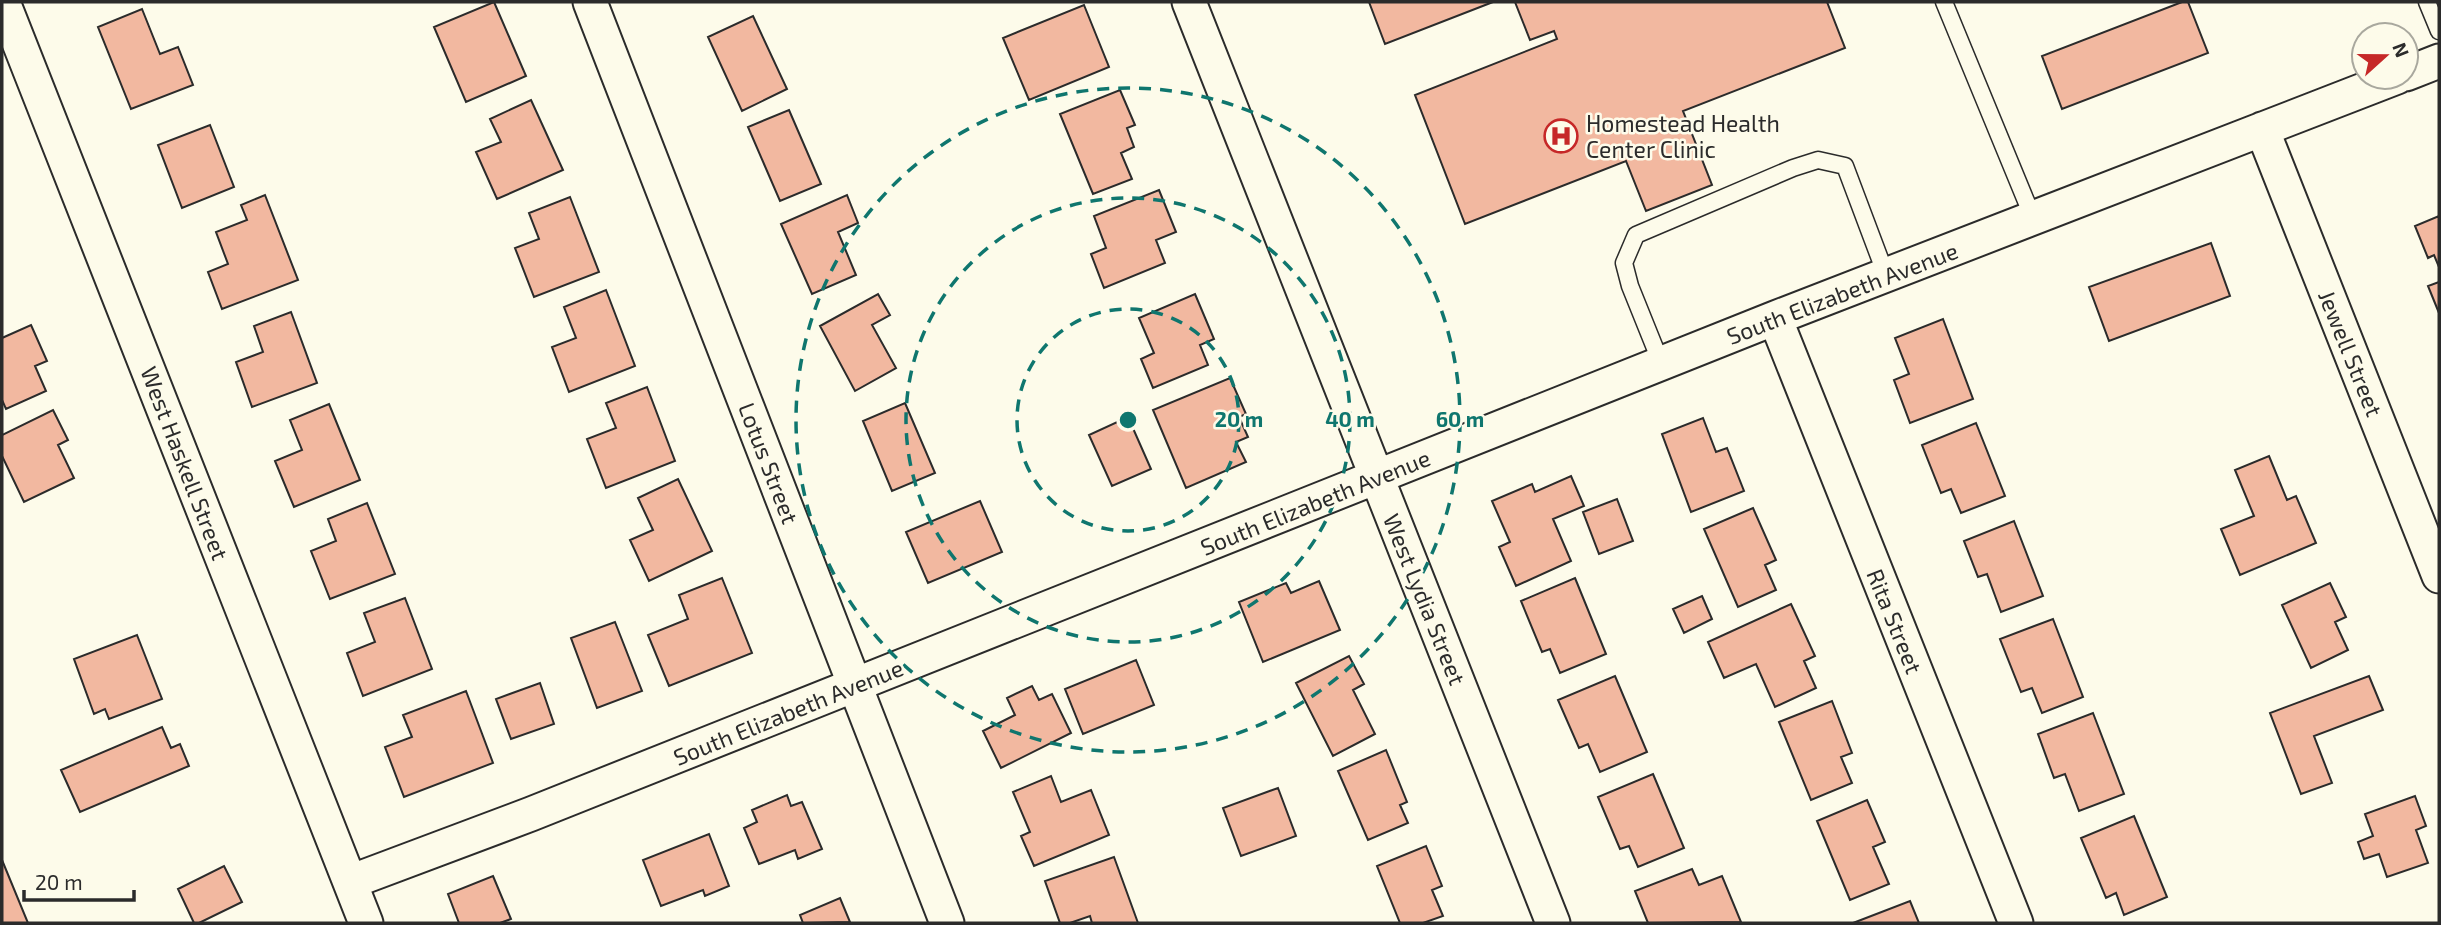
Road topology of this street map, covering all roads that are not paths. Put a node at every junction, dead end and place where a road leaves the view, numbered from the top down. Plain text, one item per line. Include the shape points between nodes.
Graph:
1 (4, 2) edge
2 (590, 2) edge
3 (1189, 2) edge
4 (1944, 2) edge
5 (2427, 2) edge
6 (2439, 31) edge
7 (2439, 61) edge
8 (2420, 68) edge
9 (2361, 91) edge
10 (2262, 129) junction
11 (2033, 218) junction
12 (1886, 275) junction
13 (1774, 318) junction
14 (1661, 363) junction
15 (1376, 477) junction
16 (2439, 576) edge
17 (855, 685) junction
18 (350, 883) junction
19 (366, 923) edge
20 (947, 923) edge
21 (1553, 923) edge
22 (2016, 923) edge

1 - 18 street, West Haskell Street
2 - 17 street, Lotus Street
3 - 15 street, West Lydia Street
4 - 11 lane
5 - 6 lane
7 - 8 street
9 - 10 street, South Elizabeth Avenue
10 - 11 street, South Elizabeth Avenue
10 - 16 street, Jewell Street
11 - 12 street, South Elizabeth Avenue
12 - 13 street, South Elizabeth Avenue
12 - 14 lane via 1845,166 1818,160 1793,168 1636,234 1624,262
13 - 14 street, South Elizabeth Avenue
13 - 22 street, Rita Street
14 - 15 street, South Elizabeth Avenue
15 - 17 street, South Elizabeth Avenue
15 - 21 street, West Lydia Street
17 - 18 street, South Elizabeth Avenue
17 - 20 street, Lotus Street
18 - 19 street, West Haskell Street

